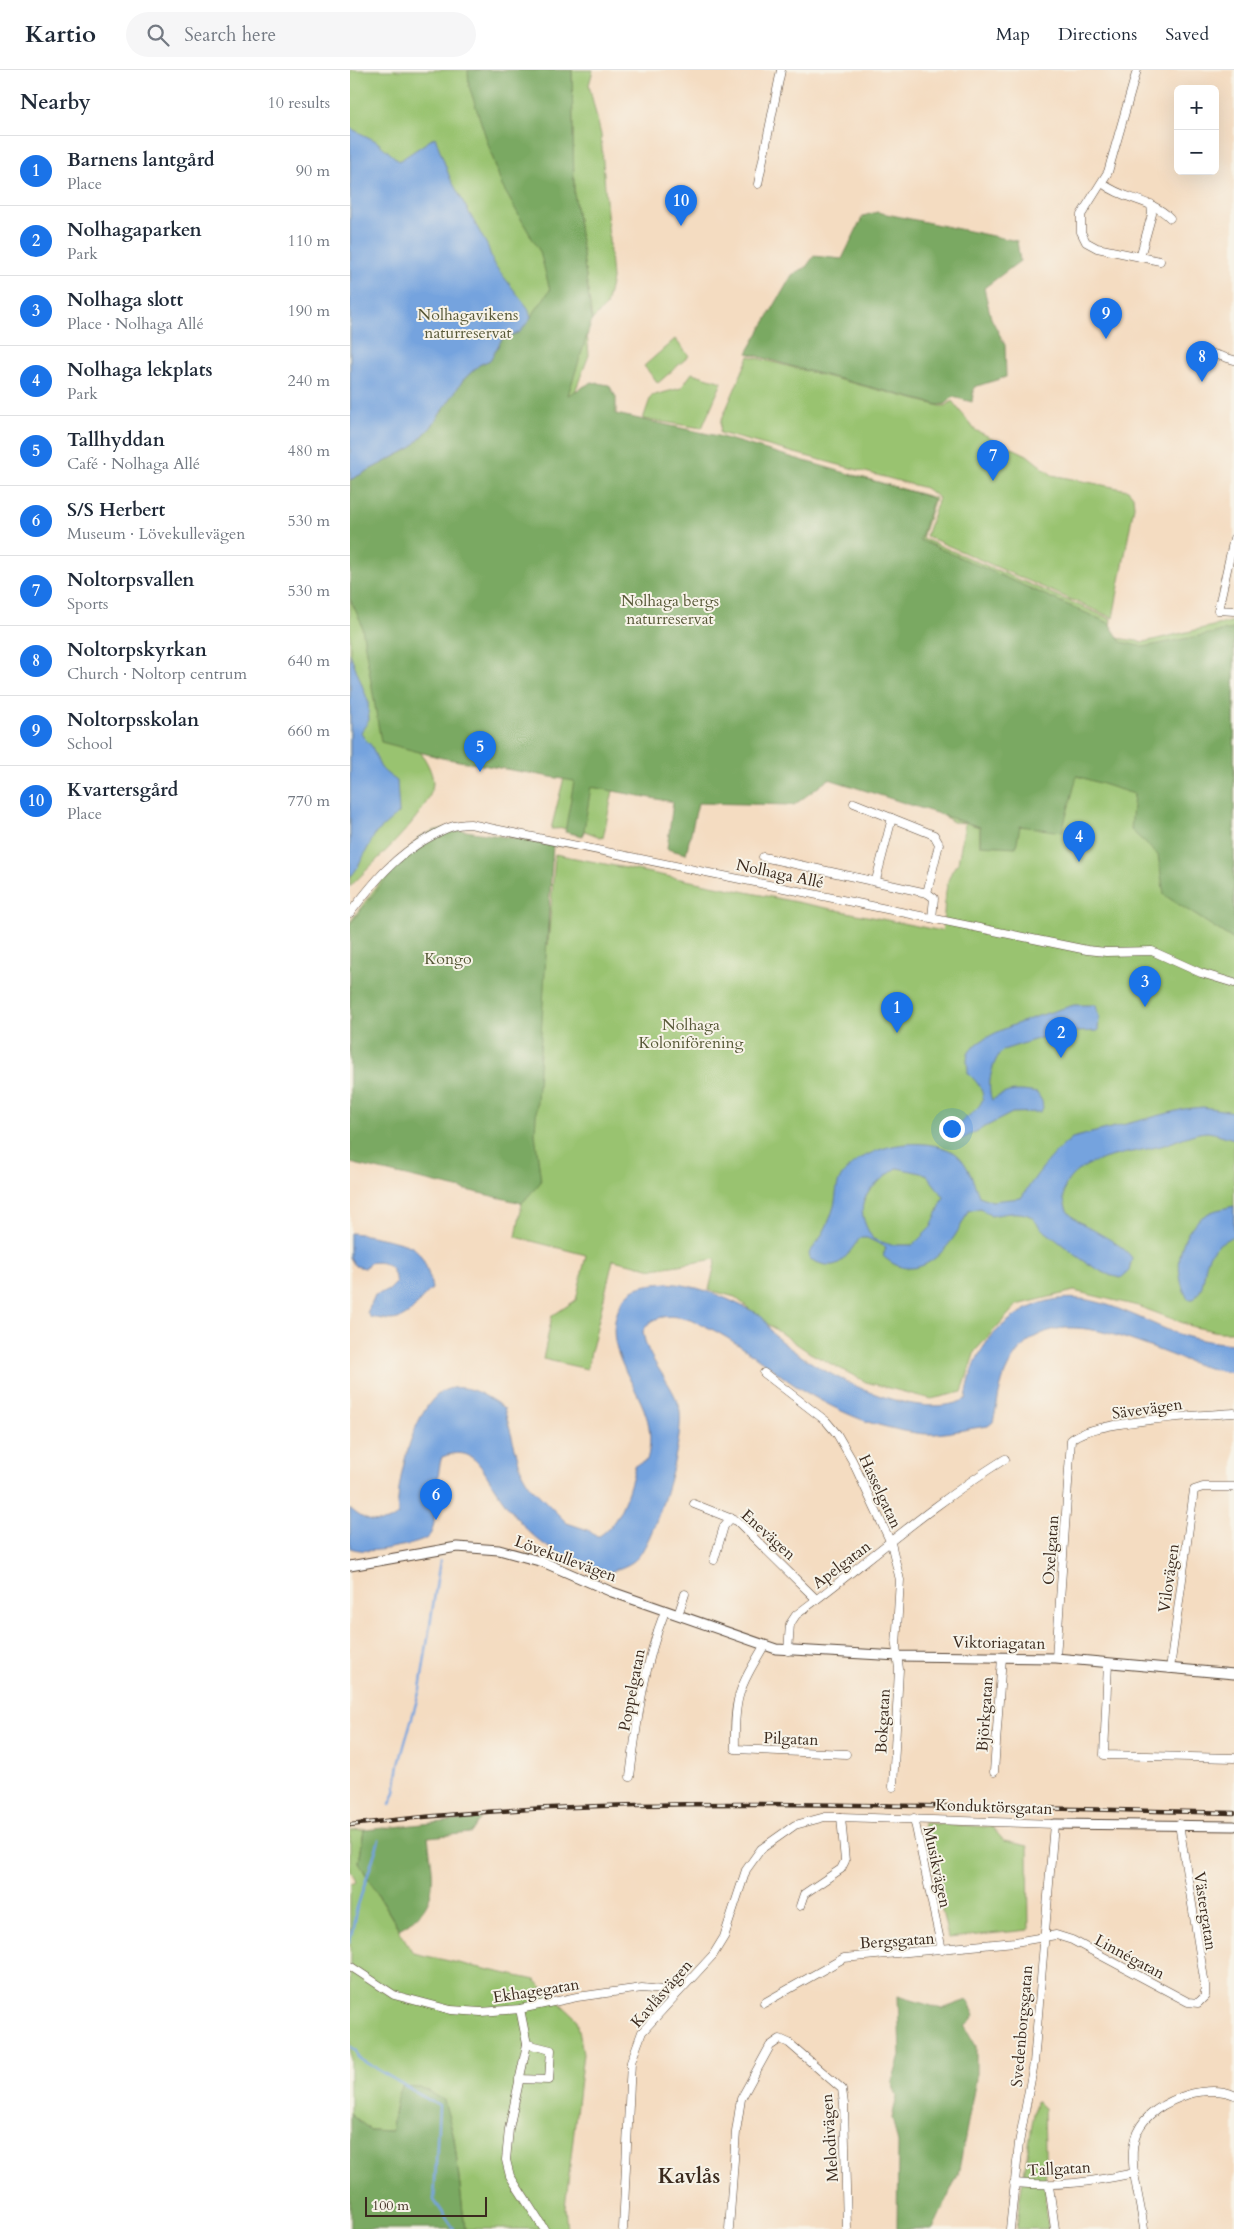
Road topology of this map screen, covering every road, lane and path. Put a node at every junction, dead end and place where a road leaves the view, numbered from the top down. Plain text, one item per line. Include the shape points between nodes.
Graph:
1 (781, 70) edge
2 (1137, 70) edge
3 (1102, 183) junction
4 (758, 184) dead end
5 (1152, 204) junction
6 (1170, 218) dead end
7 (1140, 257) junction
8 (1160, 262) dead end
9 (1207, 352) dead end
10 (1234, 360) edge
11 (1234, 538) edge
12 (1234, 611) edge
13 (854, 803) dead end
14 (892, 818) junction
15 (763, 857) dead end
16 (876, 880) junction
17 (927, 892) junction
18 (350, 913) edge
19 (932, 918) junction
20 (1234, 983) edge
21 (764, 1373) dead end
22 (1234, 1413) edge
23 (1070, 1443) joint
24 (1006, 1459) dead end
25 (1234, 1487) edge
26 (694, 1504) dead end
27 (731, 1518) junction
28 (891, 1543) junction
29 (714, 1560) dead end
30 (350, 1566) edge
31 (685, 1594) dead end
32 (816, 1600) junction
33 (665, 1611) junction
34 (678, 1615) junction
35 (764, 1646) junction
36 (788, 1651) junction
37 (898, 1656) junction
38 (1002, 1657) junction
39 (1056, 1658) junction
40 (1108, 1662) junction
41 (1170, 1669) junction
42 (1234, 1674) edge
43 (846, 1754) dead end
44 (1234, 1758) edge
45 (994, 1772) dead end
46 (630, 1777) dead end
47 (893, 1787) dead end
48 (841, 1817) junction
49 (914, 1818) junction
50 (1054, 1824) junction
51 (1179, 1824) junction
52 (1234, 1826) edge
53 (762, 1849) joint
54 (800, 1906) dead end
55 (1043, 1938) junction
56 (942, 1950) junction
57 (350, 1966) edge
58 (673, 1998) junction
59 (1202, 2000) joint
60 (764, 2003) dead end
61 (520, 2009) junction
62 (527, 2044) junction
63 (519, 2079) junction
64 (1234, 2095) edge
65 (1135, 2172) junction
66 (1014, 2183) junction
67 (1049, 2186) junction
68 (544, 2229) edge
69 (623, 2229) edge
70 (729, 2229) edge
71 (847, 2229) edge
72 (1010, 2229) edge
73 (1055, 2229) edge
74 (1144, 2229) edge

1 - 4 street
2 - 3 street via 1112,160
3 - 5 street via 1120,195
3 - 7 street via 1081,216 1081,232 1086,242 1097,248
5 - 6 street
5 - 7 street
7 - 8 street
9 - 10 street
11 - 12 street via 1218,610
13 - 14 street
14 - 16 street
14 - 17 street via 934,835 939,844
15 - 16 street
16 - 17 street
17 - 19 street via 934,898
18 - 19 street, Nolhaga Allé via 383,870 399,856 419,842 458,824
19 - 20 street, Nolhaga Allé via 1096,951 1152,951
21 - 28 street, Hasselgatan via 826,1421 837,1434
22 - 23 street, Sävevägen via 1184,1416 1094,1430 1080,1433
23 - 39 street, Oxelgatan
24 - 28 street, Apelgatan via 942,1500
25 - 41 street, Vilovägen via 1194,1490
26 - 27 street, Enevägen
27 - 29 street via 724,1526
27 - 32 street, Enevägen
28 - 32 street, Apelgatan
28 - 37 street, Hasselgatan via 900,1580
30 - 33 street, Lövekullevägen via 457,1547 499,1550 543,1562
31 - 34 street
32 - 36 street, Apelgatan via 796,1615 790,1624
33 - 34 street, Lövekullevägen
33 - 46 street, Poppelgatan via 649,1659 637,1717
34 - 35 street, Lövekullevägen
35 - 36 street, Viktoriagatan
35 - 43 street, Pilgatan via 738,1694 735,1749
36 - 37 street, Viktoriagatan
37 - 38 street, Viktoriagatan
37 - 47 street, Bokgatan
38 - 39 street, Viktoriagatan
38 - 45 street, Björkgatan
39 - 40 street, Viktoriagatan
40 - 41 street, Viktoriagatan
40 - 44 street via 1104,1755
41 - 42 street, Viktoriagatan
48 - 49 street, Konduktörsgatan
48 - 53 street, Konduktörsgatan via 825,1817 796,1825
48 - 54 street via 845,1861 841,1869 804,1894
49 - 50 street, Konduktörsgatan
49 - 56 street, Musikvägen
50 - 51 street, Konduktörsgatan
50 - 55 street, Svedenborgsgatan
51 - 52 street, Konduktörsgatan
51 - 59 street, Västergatan via 1206,1985
53 - 58 street, Kavlåsvägen via 746,1870 724,1937 699,1972
55 - 56 street, Bergsgatan
55 - 59 street, Linnégatan via 1056,1935 1072,1940 1188,2002 1194,2004
55 - 66 street, Svedenborgsgatan via 1034,2063
56 - 60 street, Bergsgatan via 844,1958
57 - 61 street, Ekhagegatan via 394,1995 411,2000 451,2010
58 - 61 street, Ekhagegatan via 662,1990 642,1988
58 - 69 street, Kavlåsvägen via 642,2032 631,2062
61 - 62 street
62 - 63 street
62 - 63 street via 551,2050 550,2076 544,2081
63 - 68 street via 506,2160 510,2176
64 - 65 street via 1195,2092 1150,2113 1134,2136
65 - 67 street, Tallgatan via 1084,2184
65 - 74 street
66 - 67 street, Tallgatan
66 - 72 street, Svedenborgsgatan
67 - 73 street
70 - 71 street, Melodivägen via 741,2099 770,2046 780,2039 842,2088

